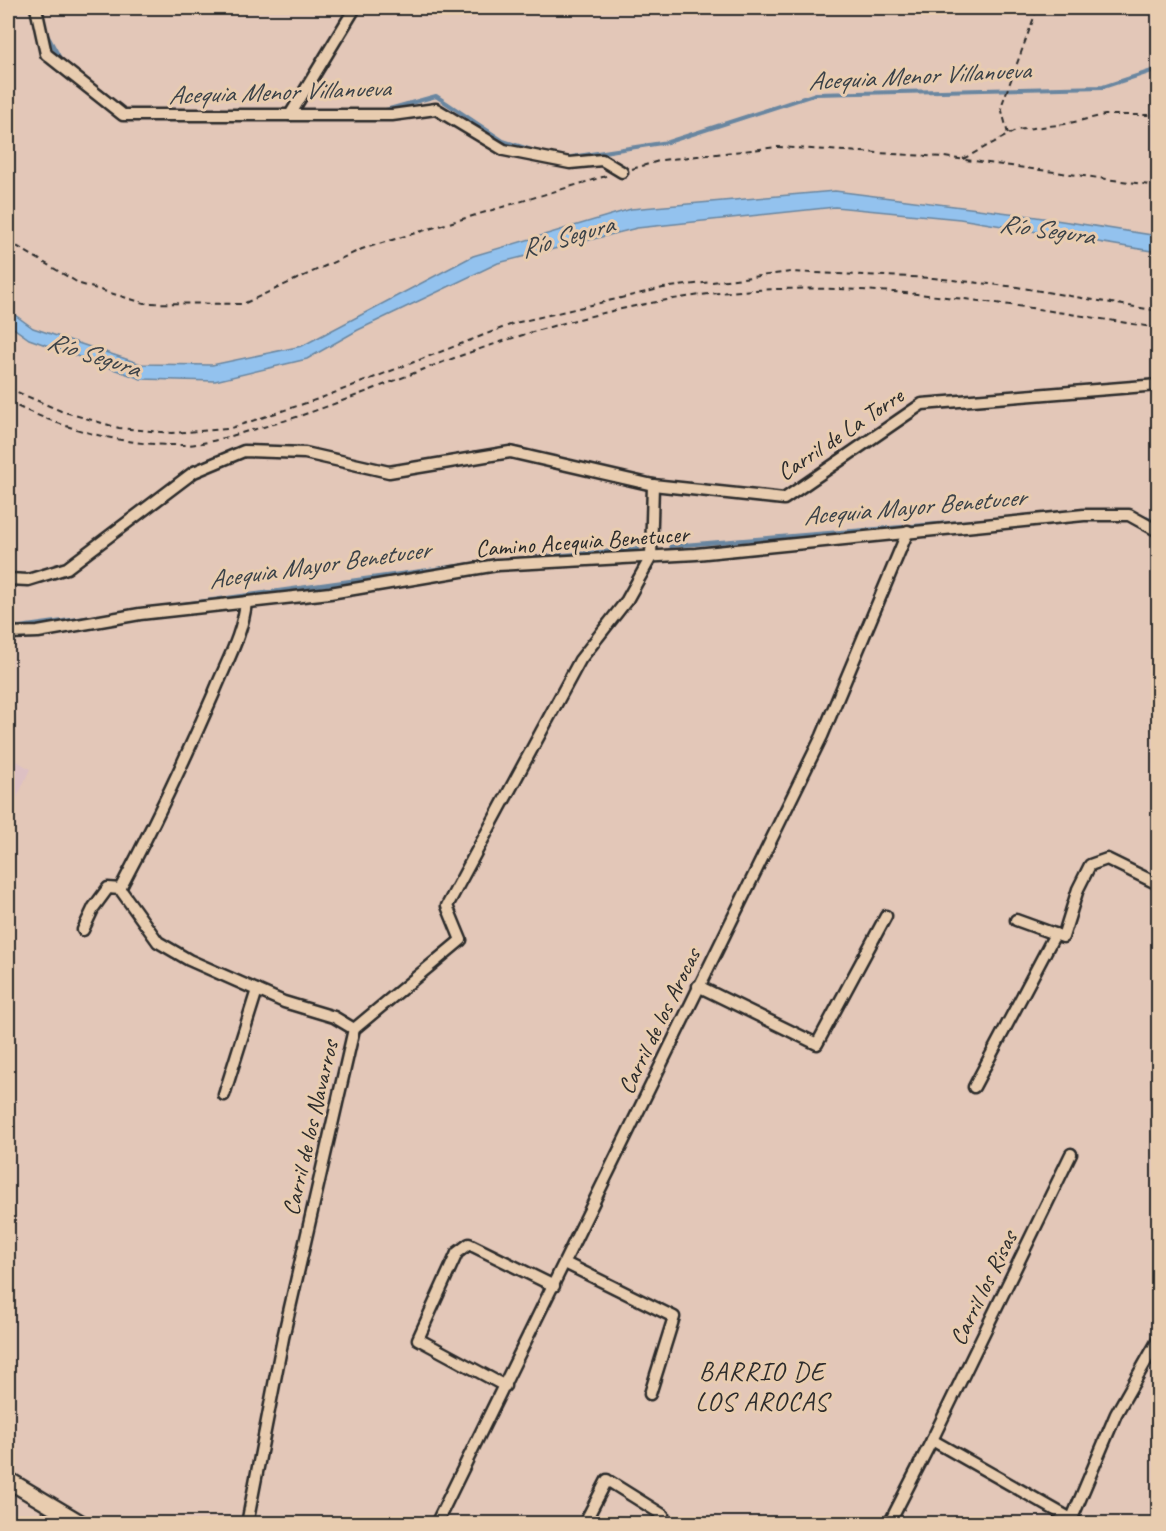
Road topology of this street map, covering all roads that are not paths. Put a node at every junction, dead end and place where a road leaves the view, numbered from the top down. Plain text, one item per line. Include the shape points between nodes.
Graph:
1 (36, 8) edge
2 (356, 8) edge
3 (290, 115) junction
4 (622, 172) road end
5 (1158, 385) edge
6 (653, 485) junction
7 (908, 531) junction
8 (1158, 531) edge
9 (651, 557) junction
10 (8, 579) edge
11 (246, 602) junction
12 (8, 633) edge
13 (1158, 884) edge
14 (120, 889) junction
15 (886, 916) dead end
16 (1017, 920) dead end
17 (83, 930) dead end
18 (1055, 934) junction
19 (699, 986) junction
20 (256, 990) junction
21 (354, 1029) junction
22 (974, 1087) dead end
23 (224, 1095) dead end
24 (1071, 1154) dead end
25 (566, 1263) junction
26 (554, 1286) junction
27 (1158, 1340) edge
28 (505, 1386) junction
29 (650, 1394) dead end
30 (932, 1440) junction
31 (8, 1480) edge
32 (1074, 1522) edge
33 (82, 1524) edge
34 (247, 1524) edge
35 (436, 1524) edge
36 (584, 1524) edge
37 (659, 1524) edge
38 (889, 1524) edge

1 - 3 street via 46,54 123,115
2 - 3 street
3 - 4 street via 392,115 435,109 504,150 570,162 602,160
5 - 6 street, Carril de La Torre via 922,404 784,499
6 - 9 street, Carril de los Navarros
6 - 10 street, Carril de La Torre via 510,452 389,472 305,453 244,451 194,472 67,568 28,580
7 - 8 street, Camino Acequia Benetucer via 1084,515 1129,515
7 - 9 street, Camino Acequia Benetucer
7 - 19 street, Carril de los Arocas via 822,736
9 - 11 street, Camino Acequia Benetucer via 497,565
9 - 21 street, Carril de los Navarros via 627,600 580,660 447,906 461,940
11 - 12 street, Camino Acequia Benetucer
11 - 14 street via 244,621 199,727 164,806
13 - 18 street via 1107,859 1090,865 1064,937
14 - 17 street via 108,888
14 - 20 street via 158,942
15 - 19 street via 818,1044
16 - 18 street
18 - 22 street
19 - 25 street, Carril de los Arocas
20 - 21 street via 334,1017
20 - 23 street
21 - 34 street, Carril de los Navarros via 283,1338
24 - 30 street, Carril los Risas
25 - 26 street, Carril de los Arocas
25 - 29 street via 674,1317
26 - 28 street, Carril de los Arocas
26 - 28 street via 469,1244 457,1253 418,1339
27 - 32 street via 1116,1414
28 - 35 street, Carril de los Arocas
30 - 32 street
30 - 38 street, Carril los Risas
31 - 33 main road
36 - 37 street via 607,1480 663,1515

